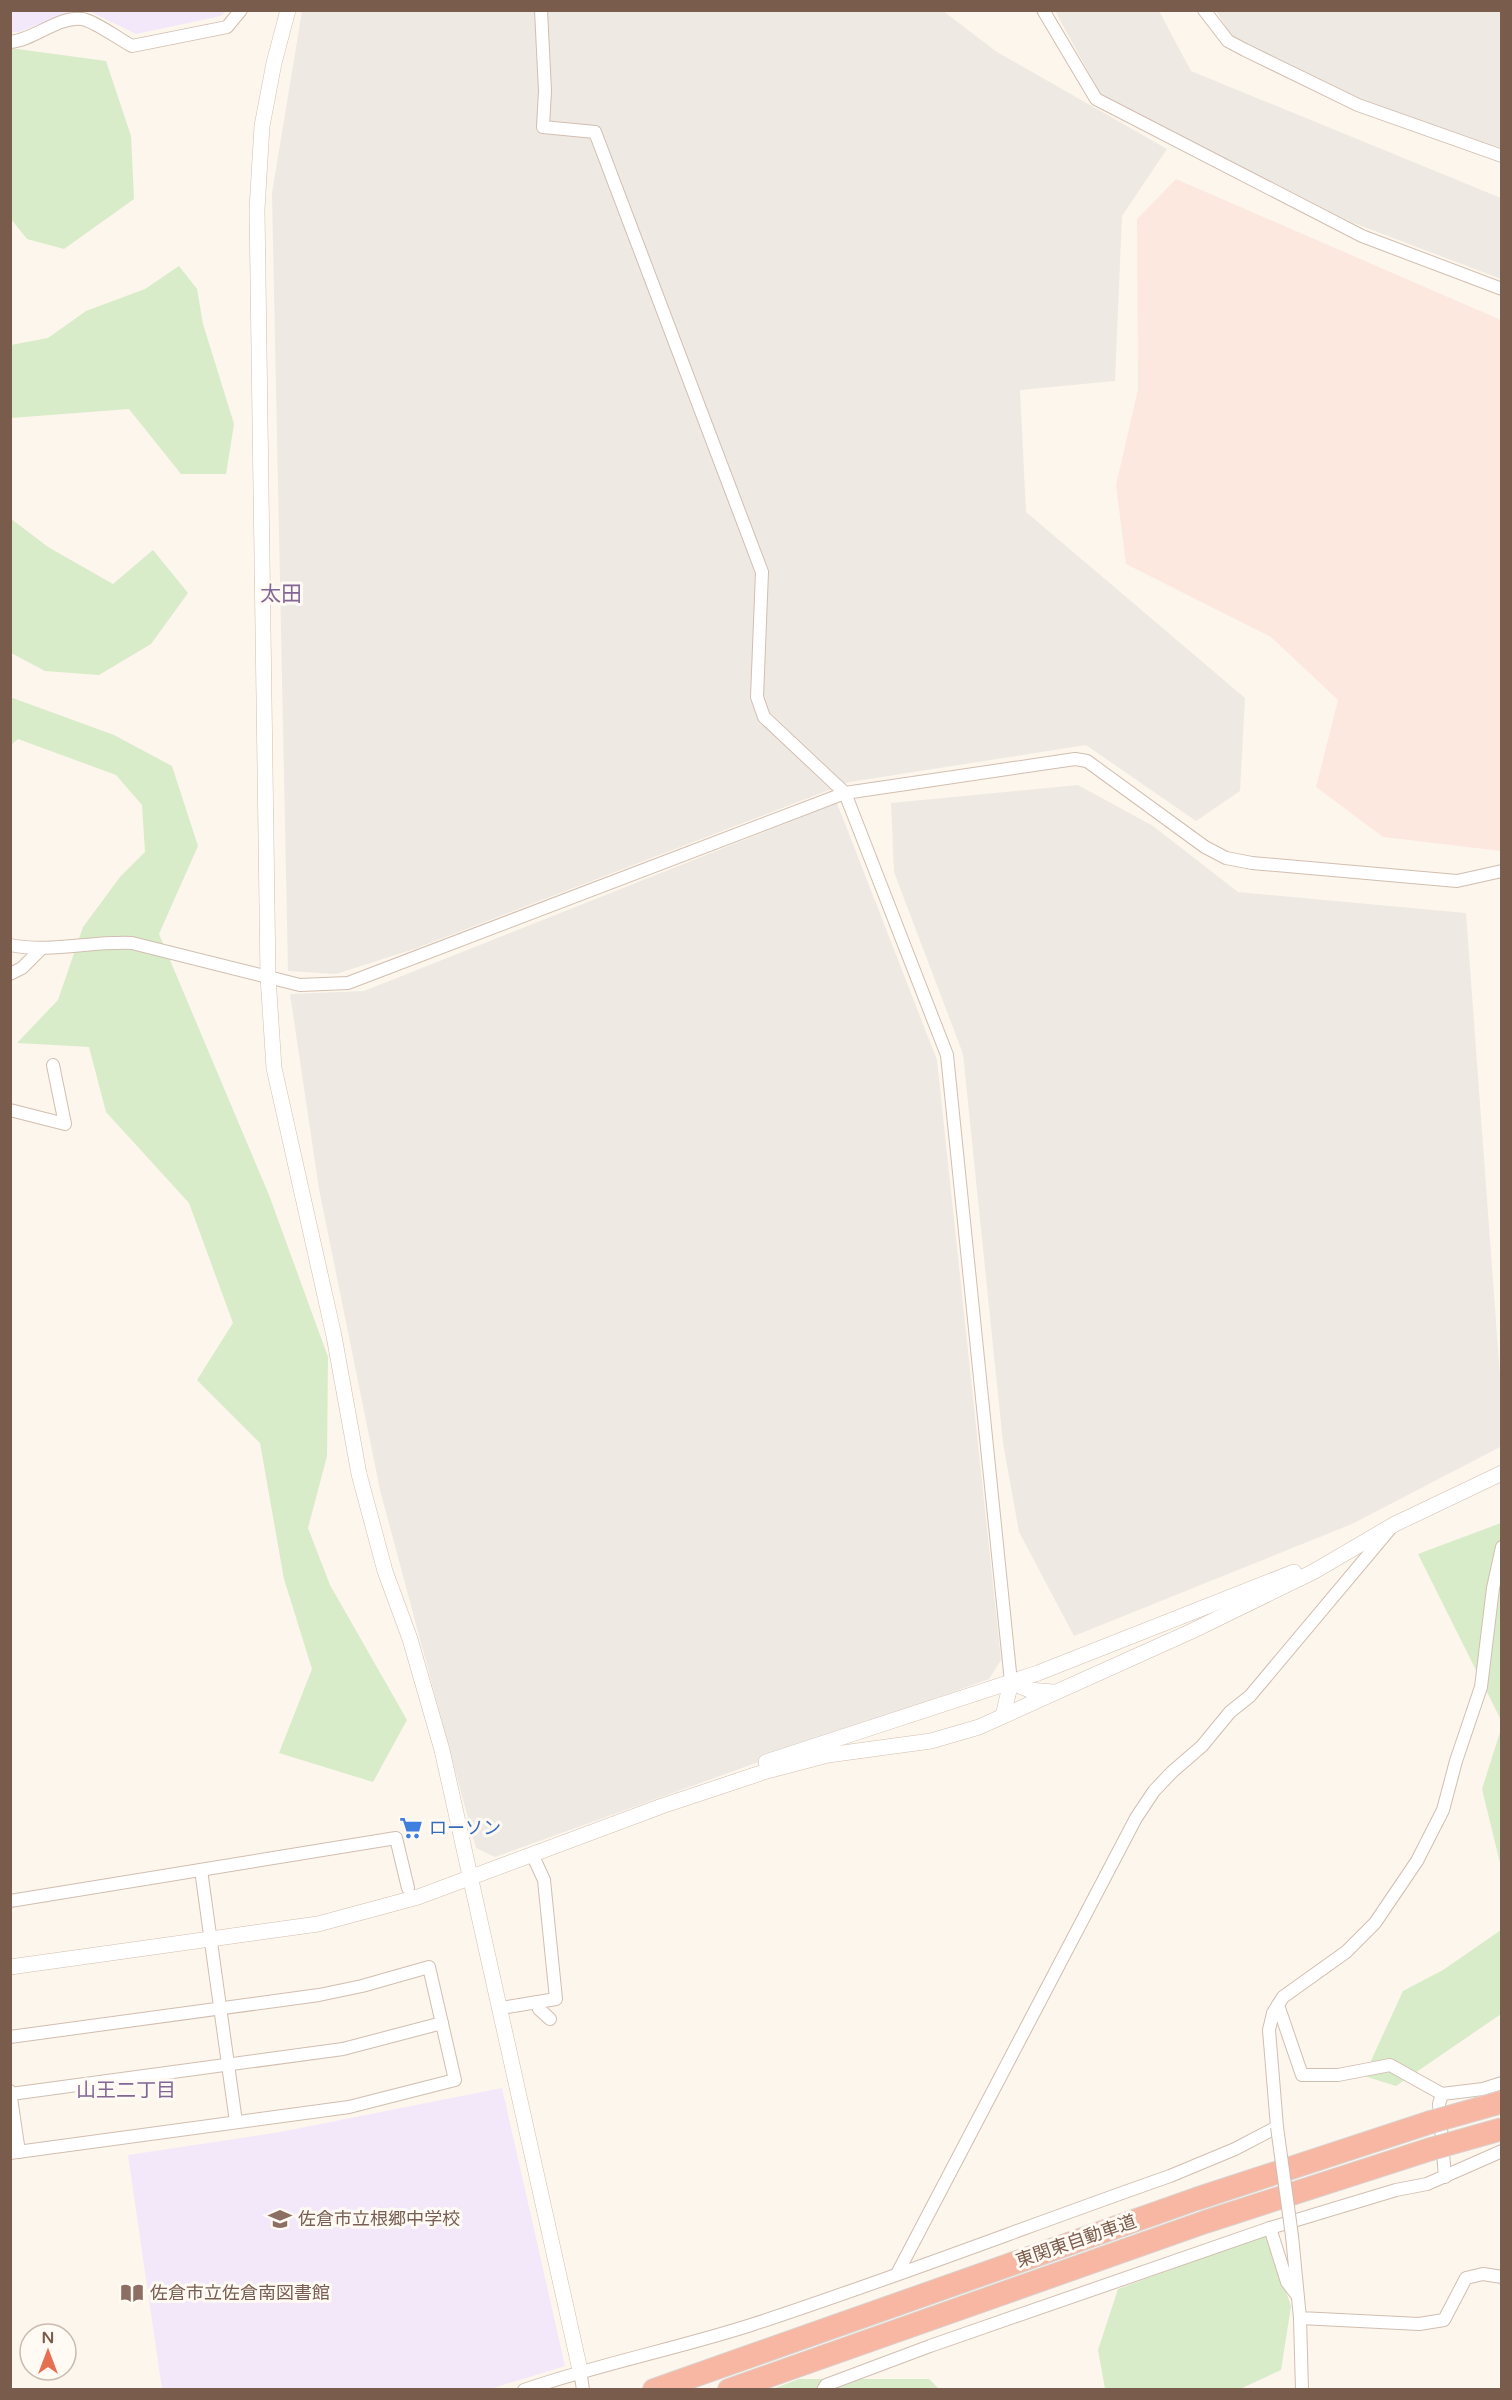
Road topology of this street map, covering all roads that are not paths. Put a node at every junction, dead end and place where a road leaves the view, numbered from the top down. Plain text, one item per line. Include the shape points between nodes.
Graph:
1 (241, 10) edge
2 (288, 10) edge
3 (541, 10) edge
4 (1043, 10) edge
5 (1204, 10) edge
6 (10, 42) edge
7 (1502, 156) edge
8 (1502, 289) edge
9 (845, 793) junction
10 (1502, 871) edge
11 (10, 945) edge
12 (42, 948) junction
13 (10, 974) edge
14 (268, 977) junction
15 (53, 1065) dead end
16 (10, 1110) edge
17 (1502, 1473) edge
18 (1395, 1524) junction
19 (1359, 1546) junction
20 (1502, 1547) edge
21 (1011, 1682) junction
22 (1057, 1692) junction
23 (1004, 1716) junction
24 (662, 1806) junction
25 (532, 1854) junction
26 (201, 1870) junction
27 (472, 1876) junction
28 (408, 1888) dead end
29 (10, 1901) edge
30 (211, 1940) junction
31 (10, 1967) edge
32 (537, 2002) junction
33 (1278, 2005) junction
34 (219, 2008) junction
35 (501, 2008) junction
36 (550, 2019) dead end
37 (442, 2023) junction
38 (10, 2037) edge
39 (228, 2066) junction
40 (1502, 2083) edge
41 (11, 2092) edge
42 (1442, 2094) junction
43 (1502, 2102) edge
44 (236, 2122) junction
45 (1277, 2127) junction
46 (1502, 2128) edge
47 (1502, 2151) edge
48 (15, 2152) edge
49 (1445, 2177) junction
50 (1270, 2228) junction
51 (898, 2272) junction
52 (1502, 2277) edge
53 (1297, 2296) junction
54 (1300, 2318) junction
55 (580, 2370) junction
56 (524, 2390) edge
57 (584, 2390) edge
58 (654, 2390) edge
59 (729, 2390) edge
60 (823, 2390) edge
61 (1302, 2390) edge

1 - 6 street via 227,27 132,46 84,19 69,20 20,42
2 - 14 street via 262,126 257,208
3 - 9 street via 543,127 595,132 762,572 759,707 764,717
4 - 8 street via 1096,99 1362,236
5 - 7 street via 1228,41 1255,55 1359,105
9 - 10 street via 1075,759 1087,761 1226,858 1457,881
9 - 14 street via 366,978 330,986 300,985
9 - 21 street via 947,1055
11 - 12 street
12 - 13 street
12 - 14 street via 132,943
14 - 27 street via 274,1068 334,1336 359,1474 385,1571 428,1698
15 - 16 street via 65,1125
17 - 18 street
18 - 19 street
18 - 51 street via 1250,1696 1172,1772 1142,1809
19 - 21 street
19 - 22 street via 1212,1621
20 - 33 street via 1481,1687 1443,1810 1417,1861 1375,1923 1346,1952 1283,1997
21 - 22 street via 1029,1690
21 - 23 street
21 - 24 street via 762,1763 684,1792
22 - 23 street
23 - 24 street via 931,1741 828,1755
24 - 25 street
25 - 27 street
25 - 32 street via 544,1880 556,1999
26 - 28 street via 396,1838
26 - 29 street
26 - 30 street
27 - 30 street via 361,1914
27 - 35 street
30 - 31 street
30 - 34 street
32 - 35 street
32 - 36 street
33 - 42 street via 1302,2075 1338,2075 1390,2065
33 - 45 street via 1269,2030
34 - 37 street via 319,1995 429,1967
34 - 38 street
34 - 39 street
35 - 55 street
37 - 39 street via 343,2049
37 - 44 street via 455,2080 349,2106
39 - 41 street
39 - 44 street
40 - 42 street
41 - 48 street
42 - 49 street via 1439,2104
43 - 58 highway, 東関東自動車道, bridge via 1196,2199
44 - 48 street
45 - 51 street via 1170,2176
45 - 53 street, bridge
46 - 59 highway, 東関東自動車道, bridge via 1194,2226
47 - 49 street
49 - 50 street
50 - 53 street via 1287,2282
50 - 60 street via 930,2346 826,2385
51 - 55 street via 751,2325
52 - 54 street via 1483,2274 1466,2278 1444,2320 1419,2324
53 - 54 street
54 - 61 street
55 - 56 street
55 - 57 street

